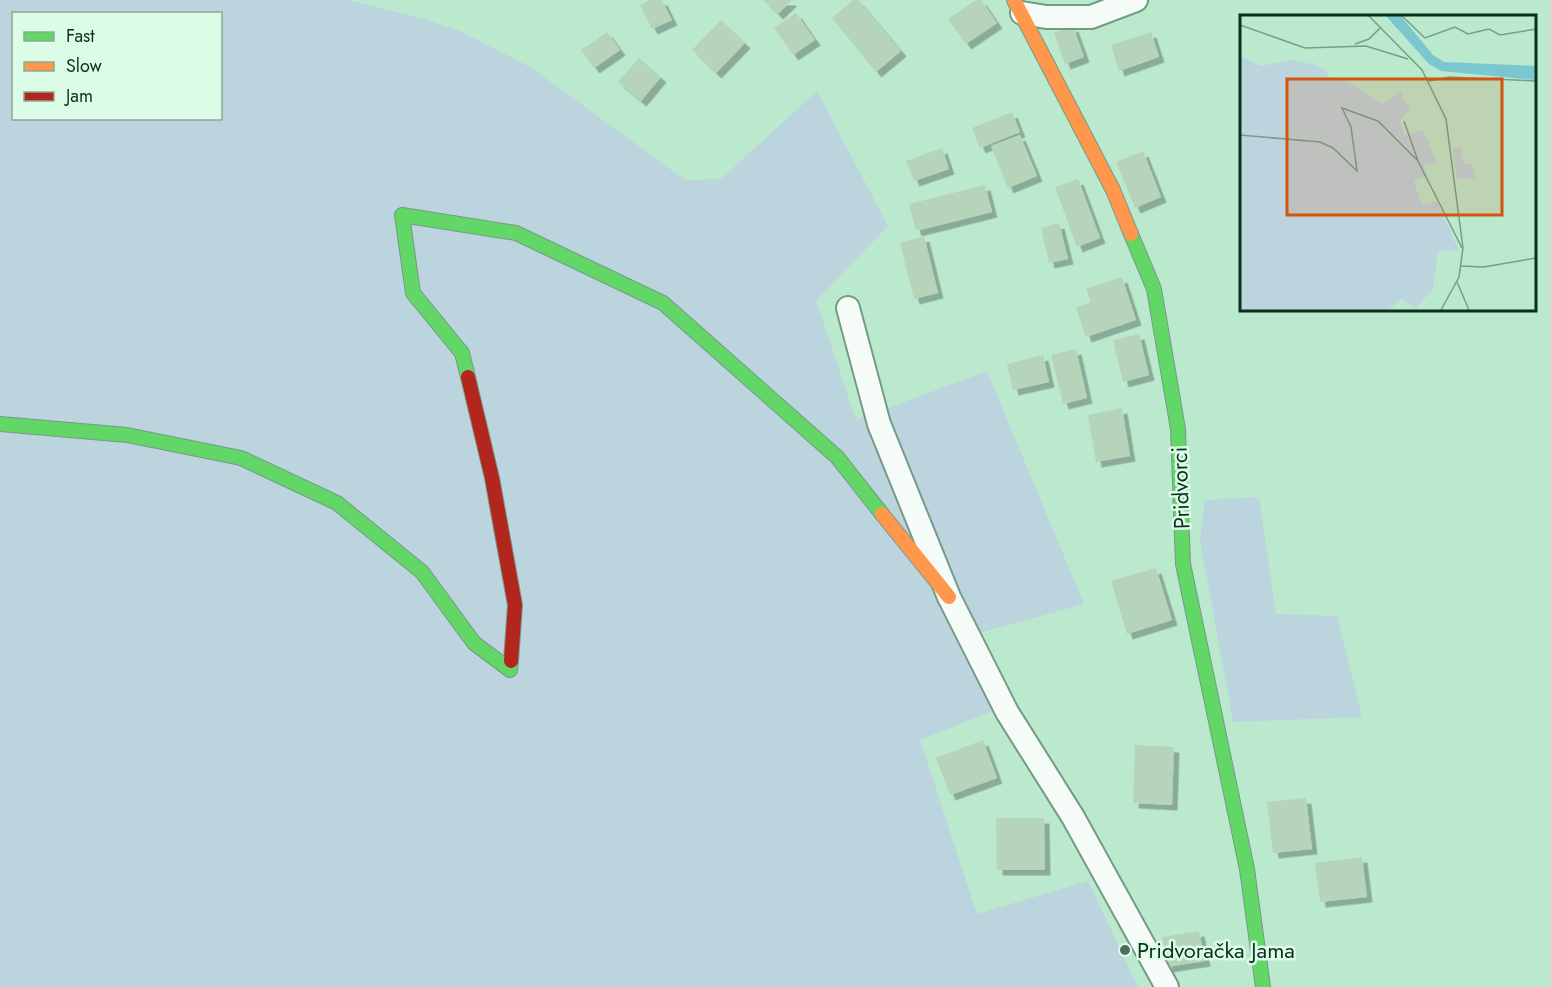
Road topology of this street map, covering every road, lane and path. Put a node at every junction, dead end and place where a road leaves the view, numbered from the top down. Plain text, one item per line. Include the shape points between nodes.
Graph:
1 (1136, 0) edge
2 (1018, 7) edge
3 (848, 308) dead end
4 (0, 424) edge
5 (949, 597) junction
6 (1167, 987) edge
7 (1263, 987) edge

1 - 2 street, Pridvorci via 1091,18 1046,17
2 - 7 street, Pridvorci via 1113,189 1154,290 1178,429 1183,564 1247,869
3 - 5 street via 879,424
4 - 5 street via 127,435 241,458 337,503 422,572 474,643 510,670 515,605 492,478 462,352 413,293 402,215 516,233 663,303 837,457
5 - 6 street via 1007,712 1073,817

